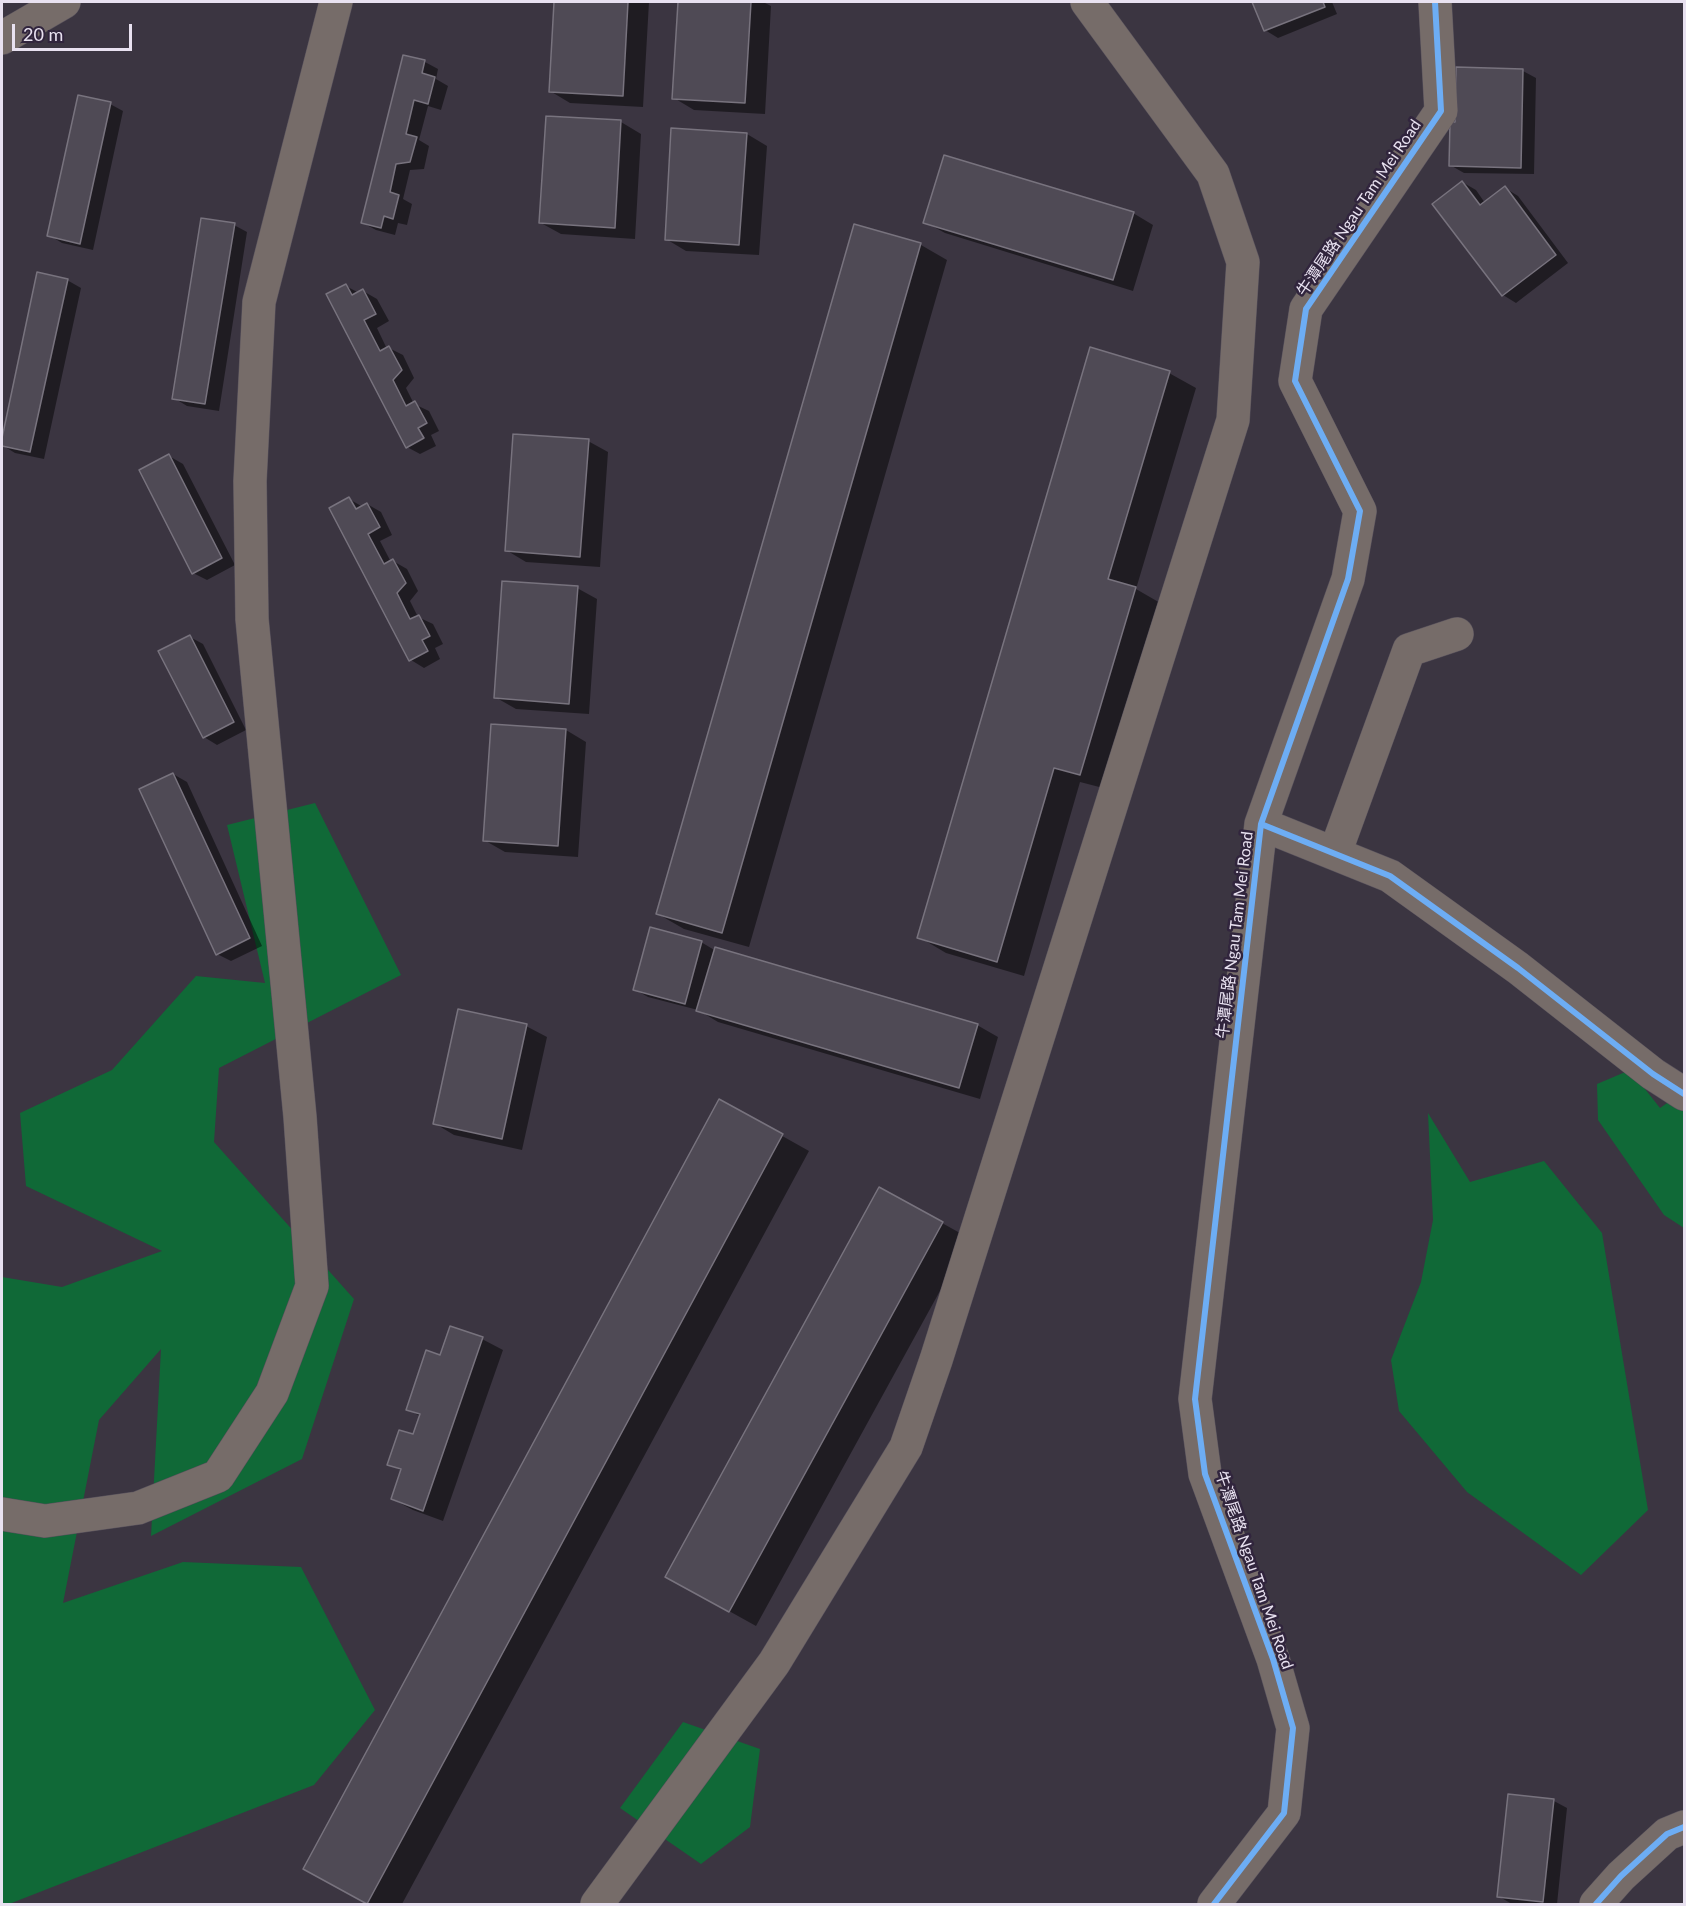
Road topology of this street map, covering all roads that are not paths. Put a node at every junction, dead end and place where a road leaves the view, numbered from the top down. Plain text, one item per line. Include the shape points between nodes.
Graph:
1 (64, 2) edge
2 (336, 2) edge
3 (1087, 2) edge
4 (1435, 2) edge
5 (2, 38) edge
6 (1457, 634) dead end
7 (1261, 824) junction
8 (1335, 853) junction
9 (1684, 1094) edge
10 (2, 1514) edge
11 (1684, 1827) edge
12 (597, 1905) edge
13 (1214, 1905) edge
14 (1596, 1905) edge

1 - 5 street
2 - 10 street via 259,302 250,481 252,619 299,1106 312,1286 272,1393 218,1476 138,1508 45,1521
3 - 12 street via 1213,174 1243,262 1233,420 906,1447 774,1663
4 - 7 street, 牛潭尾路 Ngau Tam Mei Road via 1441,111 1306,309 1294,381 1360,511 1348,579
6 - 8 street via 1409,650
7 - 8 street
7 - 13 street, 牛潭尾路 Ngau Tam Mei Road via 1196,1399 1205,1474 1273,1659 1293,1728 1284,1813
8 - 9 street via 1390,876
11 - 14 street via 1667,1834

